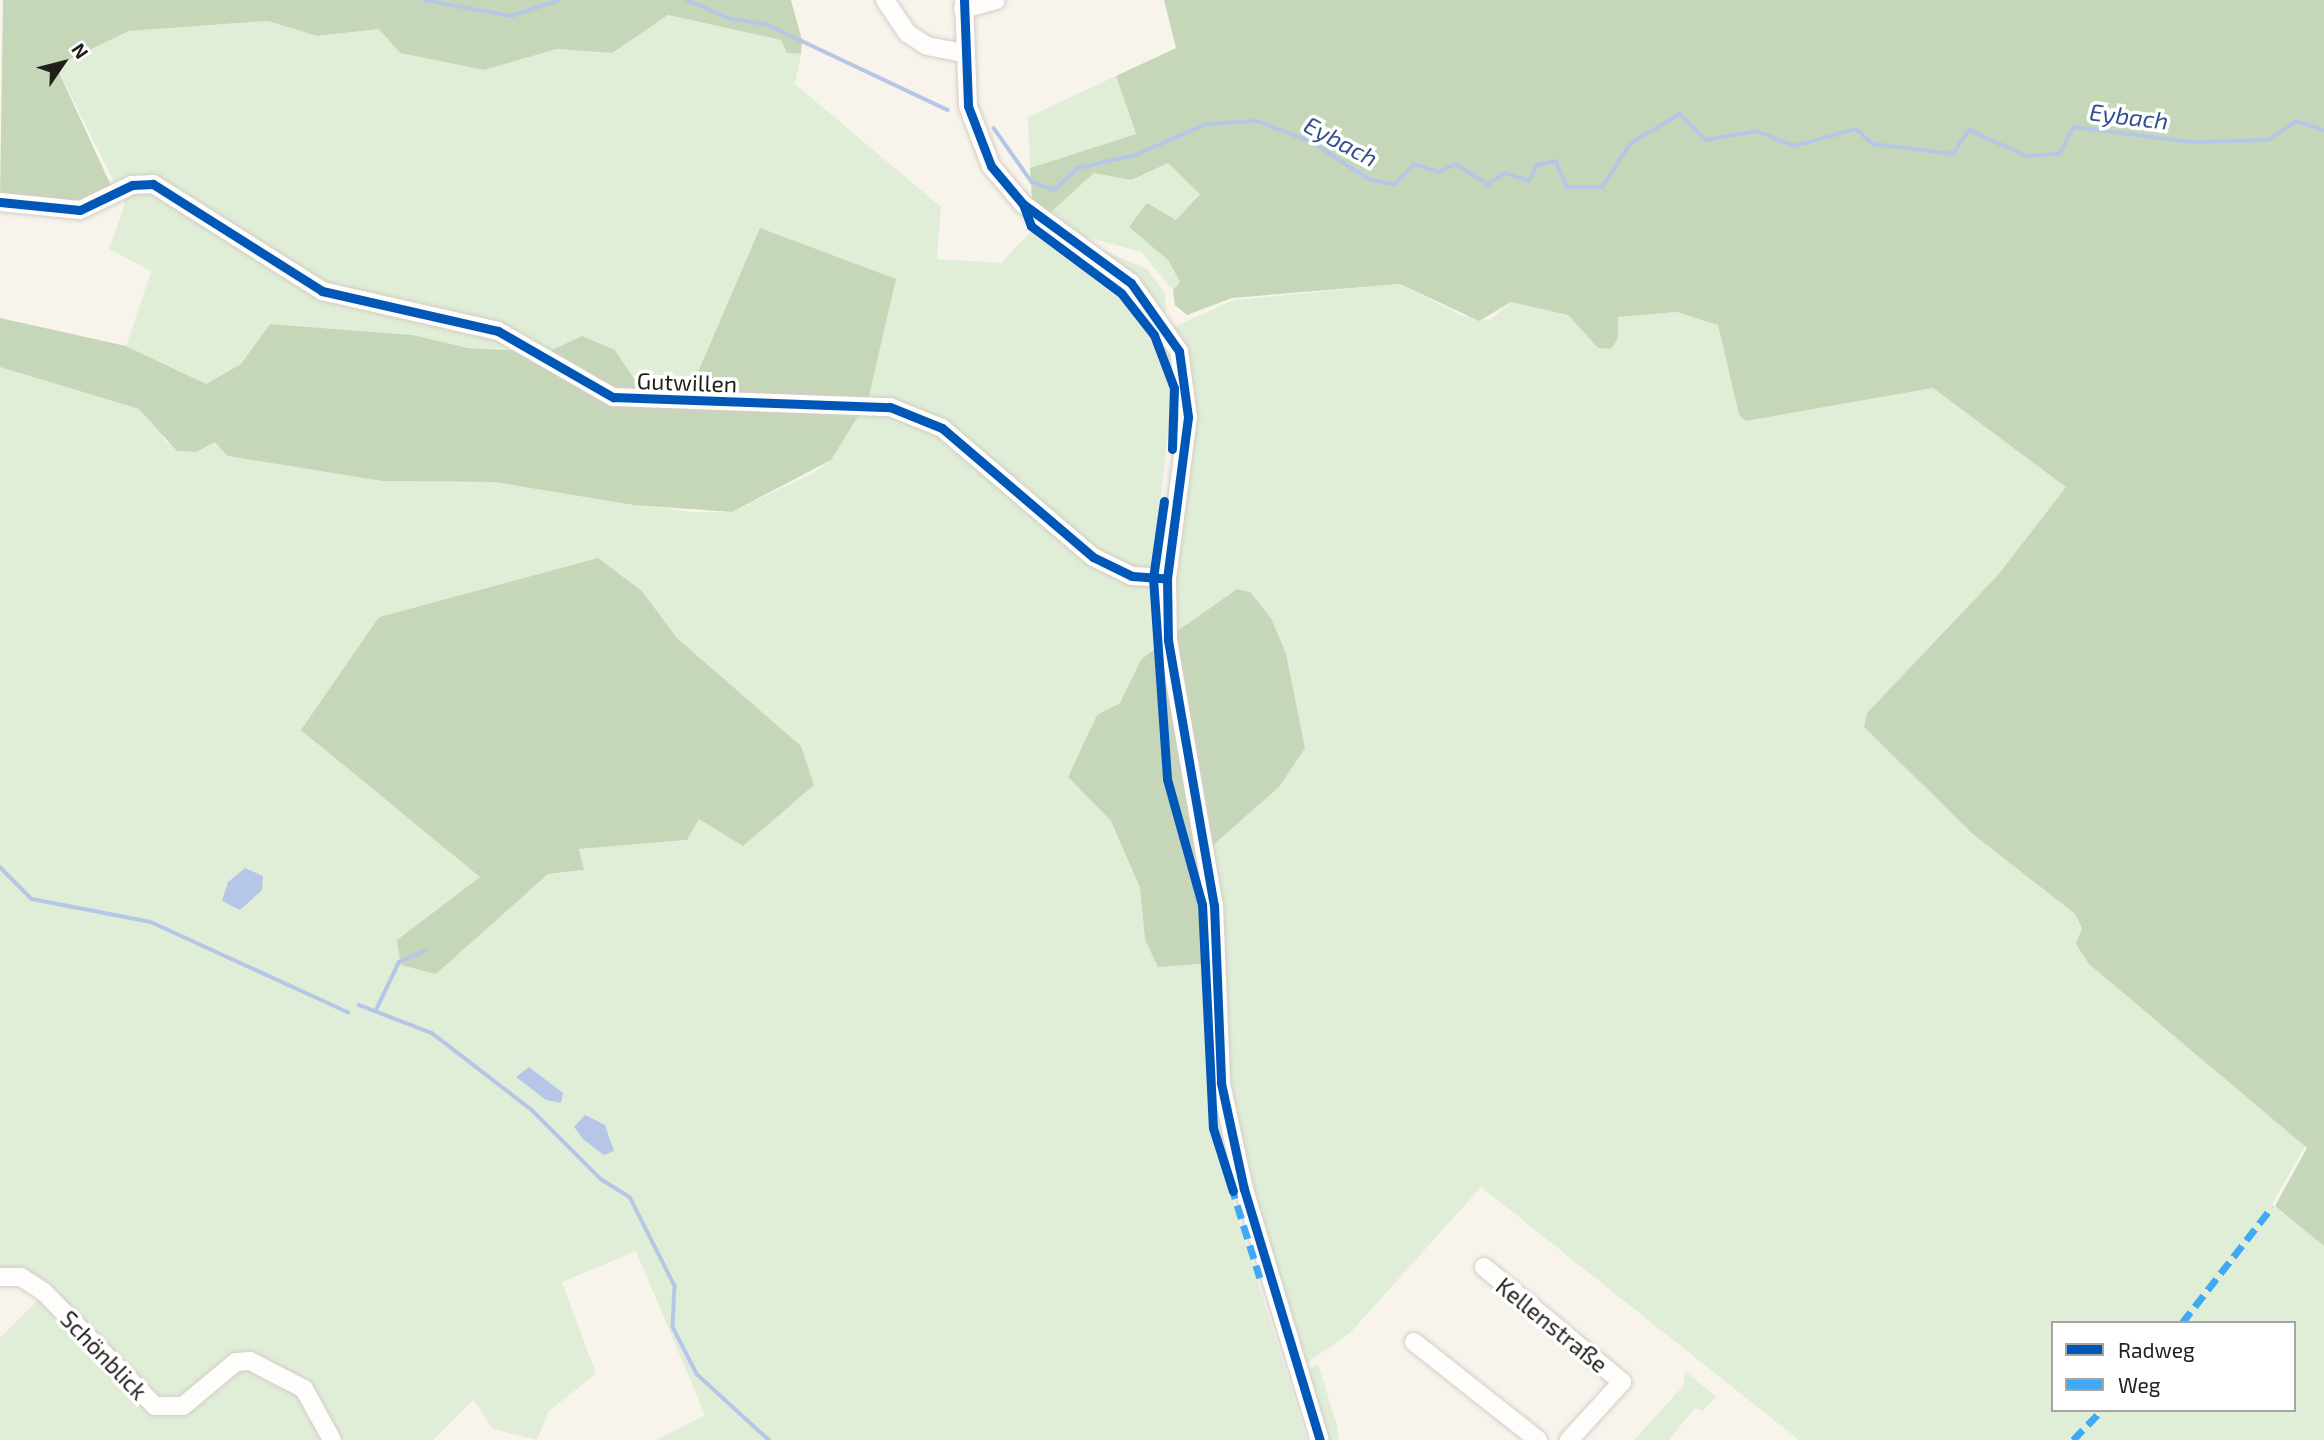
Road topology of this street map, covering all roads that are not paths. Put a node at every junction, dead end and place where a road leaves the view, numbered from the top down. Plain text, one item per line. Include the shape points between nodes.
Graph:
1 (885, 0) edge
2 (996, 0) edge
3 (963, 4) edge
4 (962, 53) junction
5 (0, 202) edge
6 (1167, 578) junction
7 (1484, 1267) dead end
8 (0, 1277) edge
9 (1414, 1342) dead end
10 (332, 1440) edge
11 (1320, 1440) edge
12 (1538, 1440) edge
13 (1569, 1440) edge

1 - 4 street via 906,33 927,46
2 - 3 street
3 - 4 street
4 - 6 street via 968,106 991,166 1023,204 1144,296 1179,351 1188,417
5 - 6 street, Gutwillen via 80,210 132,184 153,184 322,291 498,331 613,397 890,407 942,428 1093,557 1132,576
6 - 11 street via 1168,640 1214,905 1227,1128
7 - 13 street, Kellenstraße via 1622,1381
8 - 10 street, Schönblick via 21,1277 44,1292 155,1406 183,1406 236,1362 250,1361 304,1389
9 - 12 street

